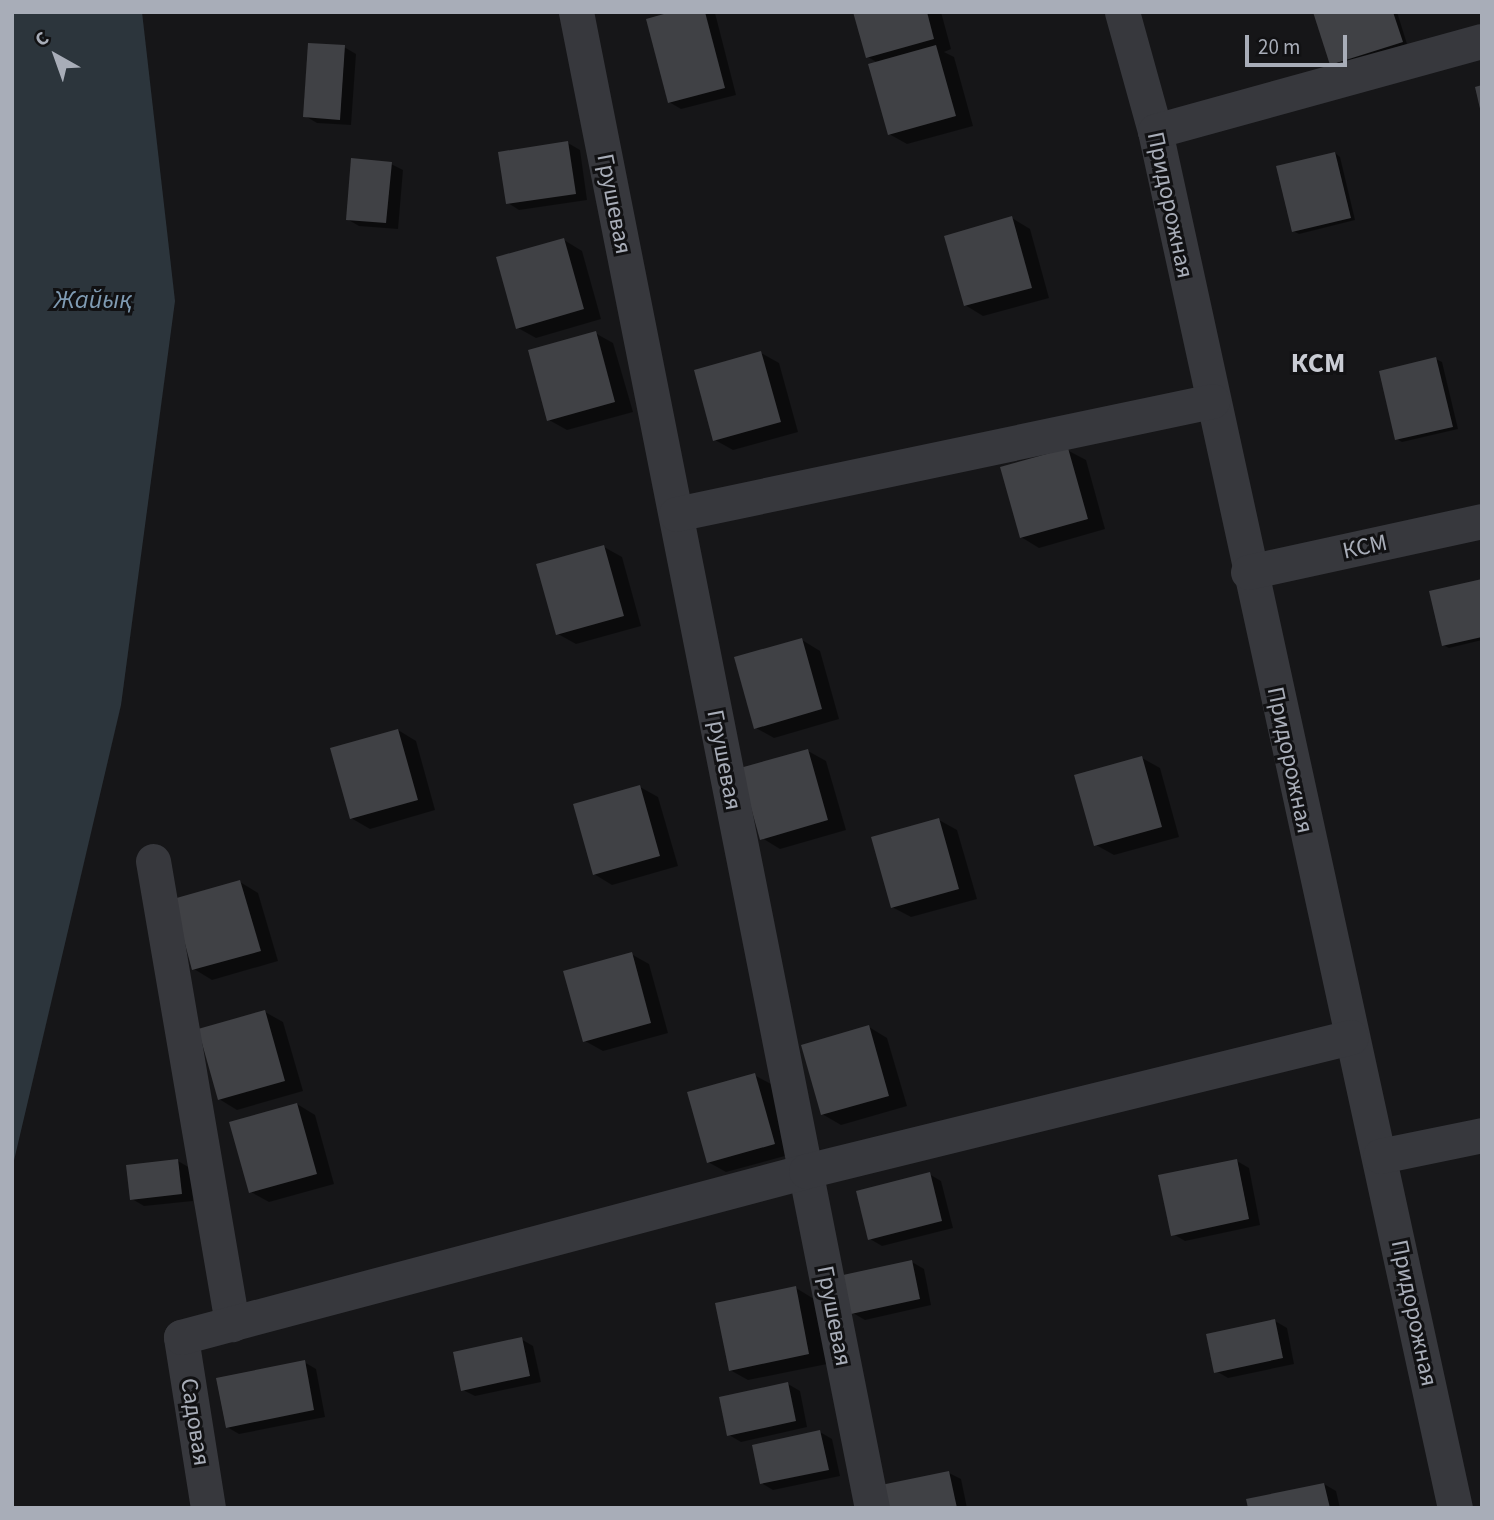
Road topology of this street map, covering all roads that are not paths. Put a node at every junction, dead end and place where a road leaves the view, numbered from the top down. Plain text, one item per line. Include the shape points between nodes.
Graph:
1 (576, 12) edge
2 (1122, 12) edge
3 (1482, 41) edge
4 (1155, 131) junction
5 (1212, 401) junction
6 (676, 513) junction
7 (1482, 521) edge
8 (1248, 572) junction
9 (153, 861) dead end
10 (1351, 1037) junction
11 (1482, 1135) edge
12 (1380, 1156) junction
13 (806, 1171) junction
14 (232, 1324) junction
15 (208, 1508) edge
16 (872, 1508) edge
17 (1455, 1508) edge

1 - 6 street, Грушевая
2 - 4 street, Придорожная
3 - 4 street
4 - 5 street, Придорожная
5 - 6 street
5 - 8 street, Придорожная
6 - 13 street, Грушевая
7 - 8 street, КСМ
8 - 10 street, Придорожная
9 - 14 street
10 - 12 street, Придорожная
10 - 13 street
11 - 12 street
12 - 17 street, Придорожная
13 - 14 street
13 - 16 street, Грушевая
14 - 15 street, Садовая via 181,1337

